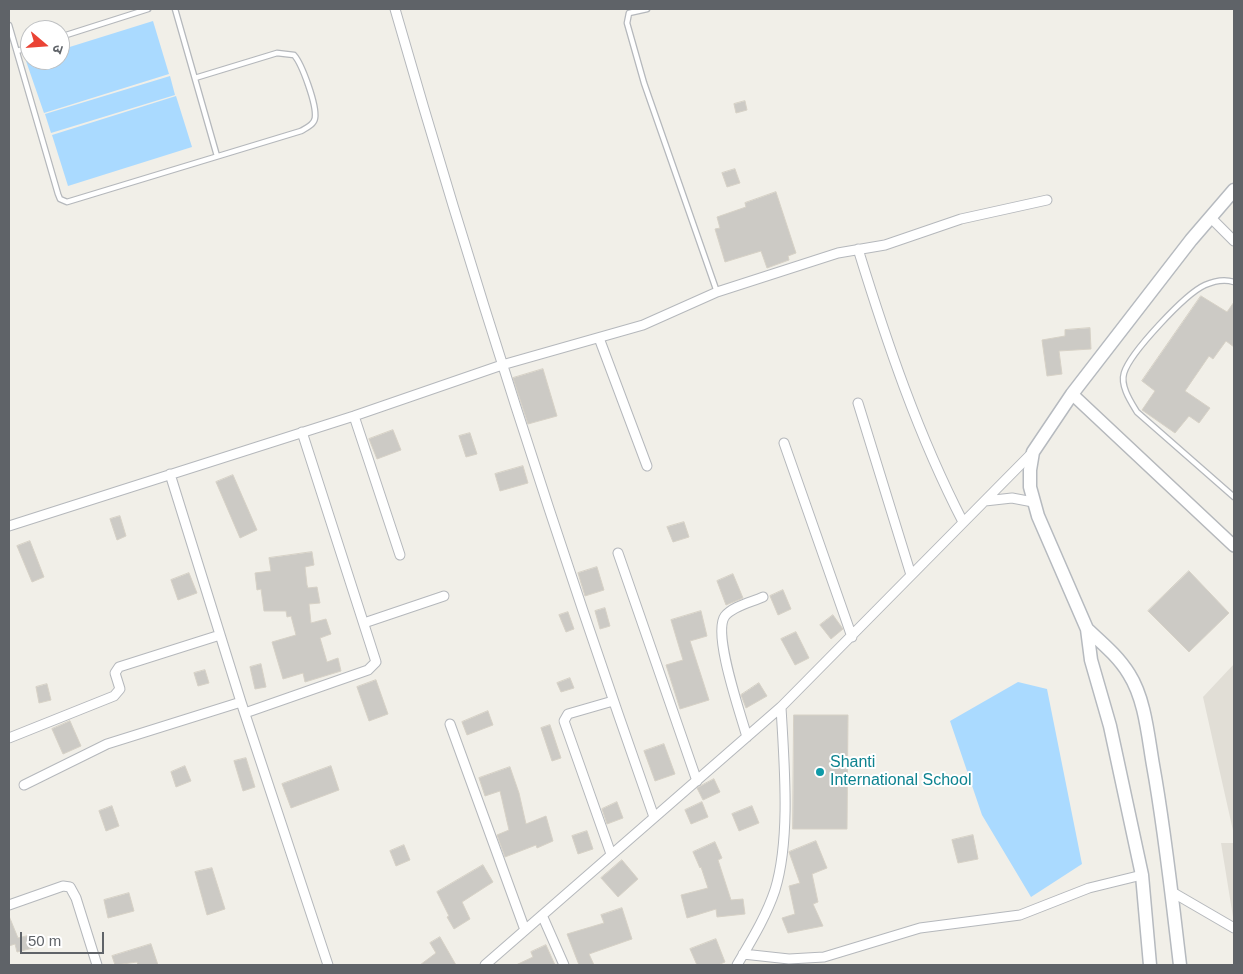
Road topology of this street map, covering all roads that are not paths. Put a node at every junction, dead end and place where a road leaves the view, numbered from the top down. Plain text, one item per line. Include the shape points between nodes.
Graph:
1 (148, 9) edge
2 (175, 9) edge
3 (395, 9) edge
4 (647, 9) edge
5 (9, 25) edge
6 (70, 34) edge
7 (20, 50) edge
8 (17, 51) junction
9 (195, 78) junction
10 (217, 156) junction
11 (1234, 190) edge
12 (1047, 200) dead end
13 (1210, 218) junction
14 (1234, 241) edge
15 (858, 249) junction
16 (1234, 282) edge
17 (717, 292) junction
18 (599, 338) junction
19 (502, 365) junction
20 (1072, 394) junction
21 (858, 403) dead end
22 (354, 416) junction
23 (302, 432) junction
24 (784, 443) dead end
25 (1033, 452) junction
26 (647, 466) dead end
27 (170, 474) junction
28 (1234, 497) edge
29 (985, 501) junction
30 (1033, 502) junction
31 (963, 522) junction
32 (9, 526) edge
33 (1234, 546) edge
34 (618, 553) dead end
35 (400, 555) dead end
36 (911, 575) junction
37 (444, 596) dead end
38 (763, 597) dead end
39 (364, 623) junction
40 (1087, 629) junction
41 (220, 635) junction
42 (852, 637) junction
43 (613, 701) junction
44 (241, 702) junction
45 (781, 707) junction
46 (245, 713) junction
47 (450, 724) dead end
48 (748, 737) junction
49 (9, 738) edge
50 (697, 781) junction
51 (24, 785) dead end
52 (654, 817) junction
53 (611, 854) junction
54 (1142, 875) junction
55 (1172, 892) junction
56 (9, 905) edge
57 (542, 915) junction
58 (1234, 928) edge
59 (525, 930) junction
60 (743, 954) junction
61 (97, 965) edge
62 (328, 965) edge
63 (485, 965) edge
64 (564, 965) edge
65 (737, 965) edge
66 (1150, 965) edge
67 (1180, 965) edge

1 - 6 lane
2 - 9 lane
3 - 19 street
4 - 17 lane via 629,13 627,23 644,83
5 - 8 lane
7 - 8 lane
8 - 10 lane via 60,199 73,201
9 - 10 lane
9 - 10 lane via 286,53 299,61 314,106 315,119 301,131
11 - 13 main road
12 - 15 street via 961,218 885,245
13 - 14 street
13 - 20 main road
15 - 17 street
15 - 31 street via 919,428
16 - 28 lane via 1226,279 1204,286 1191,295 1161,323 1123,374 1126,395 1137,412
17 - 18 street via 643,325
18 - 19 street
18 - 26 street
19 - 22 street
19 - 43 street
20 - 25 main road
20 - 33 street
21 - 36 street
22 - 23 street
22 - 35 street
23 - 27 street
23 - 39 street
24 - 42 street
25 - 29 street
25 - 30 main road via 1030,470
27 - 32 street
27 - 41 street
29 - 30 street via 1012,498
29 - 31 street
30 - 40 main road
31 - 36 street
34 - 50 street
36 - 42 street
37 - 39 street
38 - 48 street via 729,612 723,618 722,626 728,671
39 - 46 street via 375,658 374,666
40 - 54 main road via 1091,660 1110,726
40 - 55 main road via 1129,674 1139,698 1157,786
41 - 44 street
41 - 49 street via 119,667 115,673 120,689 114,696
42 - 45 street
43 - 52 street
43 - 53 street via 568,714 564,721
44 - 46 street
44 - 51 street via 107,744
45 - 48 street
45 - 60 street via 784,777 780,869 768,910
46 - 62 street
47 - 59 street
48 - 50 street
50 - 52 street
52 - 53 street
53 - 57 street
54 - 60 street via 1089,888 1020,915 920,928 824,957 789,959
54 - 66 main road
55 - 58 street
55 - 67 main road
56 - 61 street via 63,886 70,887
57 - 59 street
57 - 64 street
59 - 63 street
60 - 65 street

